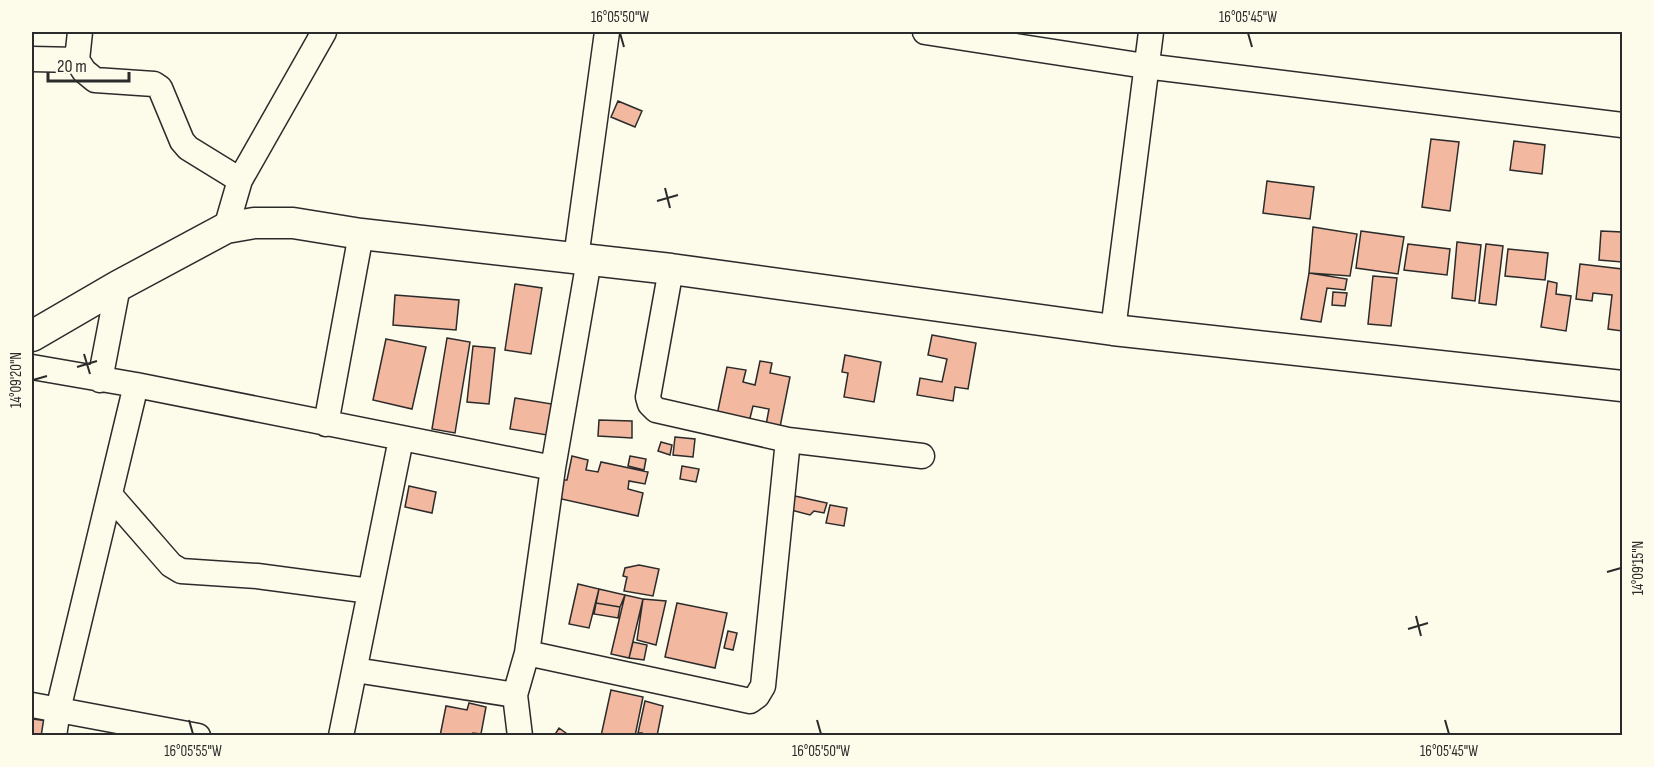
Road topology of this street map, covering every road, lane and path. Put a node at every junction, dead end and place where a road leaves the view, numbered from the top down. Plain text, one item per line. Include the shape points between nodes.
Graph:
1 (80, 32) edge
2 (324, 32) edge
3 (607, 32) edge
4 (925, 32) edge
5 (1151, 32) edge
6 (32, 59) edge
7 (77, 60) junction
8 (1145, 66) junction
9 (1623, 125) edge
10 (240, 180) junction
11 (226, 228) junction
12 (361, 234) junction
13 (582, 259) junction
14 (671, 269) junction
15 (118, 286) junction
16 (1113, 330) junction
17 (32, 336) edge
18 (32, 367) edge
19 (100, 380) junction
20 (136, 385) junction
21 (1623, 386) edge
22 (326, 424) junction
23 (401, 439) junction
24 (788, 440) junction
25 (922, 456) dead end
26 (553, 468) junction
27 (110, 495) junction
28 (370, 591) junction
29 (527, 653) junction
30 (355, 670) junction
31 (515, 695) junction
32 (32, 705) edge
33 (58, 710) junction
34 (54, 735) edge
35 (198, 735) edge
36 (341, 735) edge
37 (520, 735) edge

1 - 7 street
2 - 10 street
3 - 13 street
4 - 8 street
5 - 8 street
6 - 7 street
7 - 10 street via 95,80 154,84 160,88 188,148
8 - 9 street
8 - 16 street
10 - 11 street
11 - 12 street via 292,223
11 - 15 street
12 - 13 street
12 - 22 street
13 - 14 street
13 - 26 street
14 - 16 street
14 - 24 street via 648,397 650,404 656,410
15 - 17 street
15 - 19 street
16 - 21 street
18 - 19 street
19 - 20 street
20 - 22 street
20 - 27 street
22 - 23 street
23 - 26 street
23 - 28 street
24 - 25 street
24 - 29 street via 763,686 758,696 750,701
26 - 29 street
27 - 28 street via 171,565 181,571
27 - 33 street
28 - 30 street
29 - 31 street
30 - 31 street
30 - 36 street
31 - 37 street
32 - 33 street
33 - 34 street
33 - 35 street

